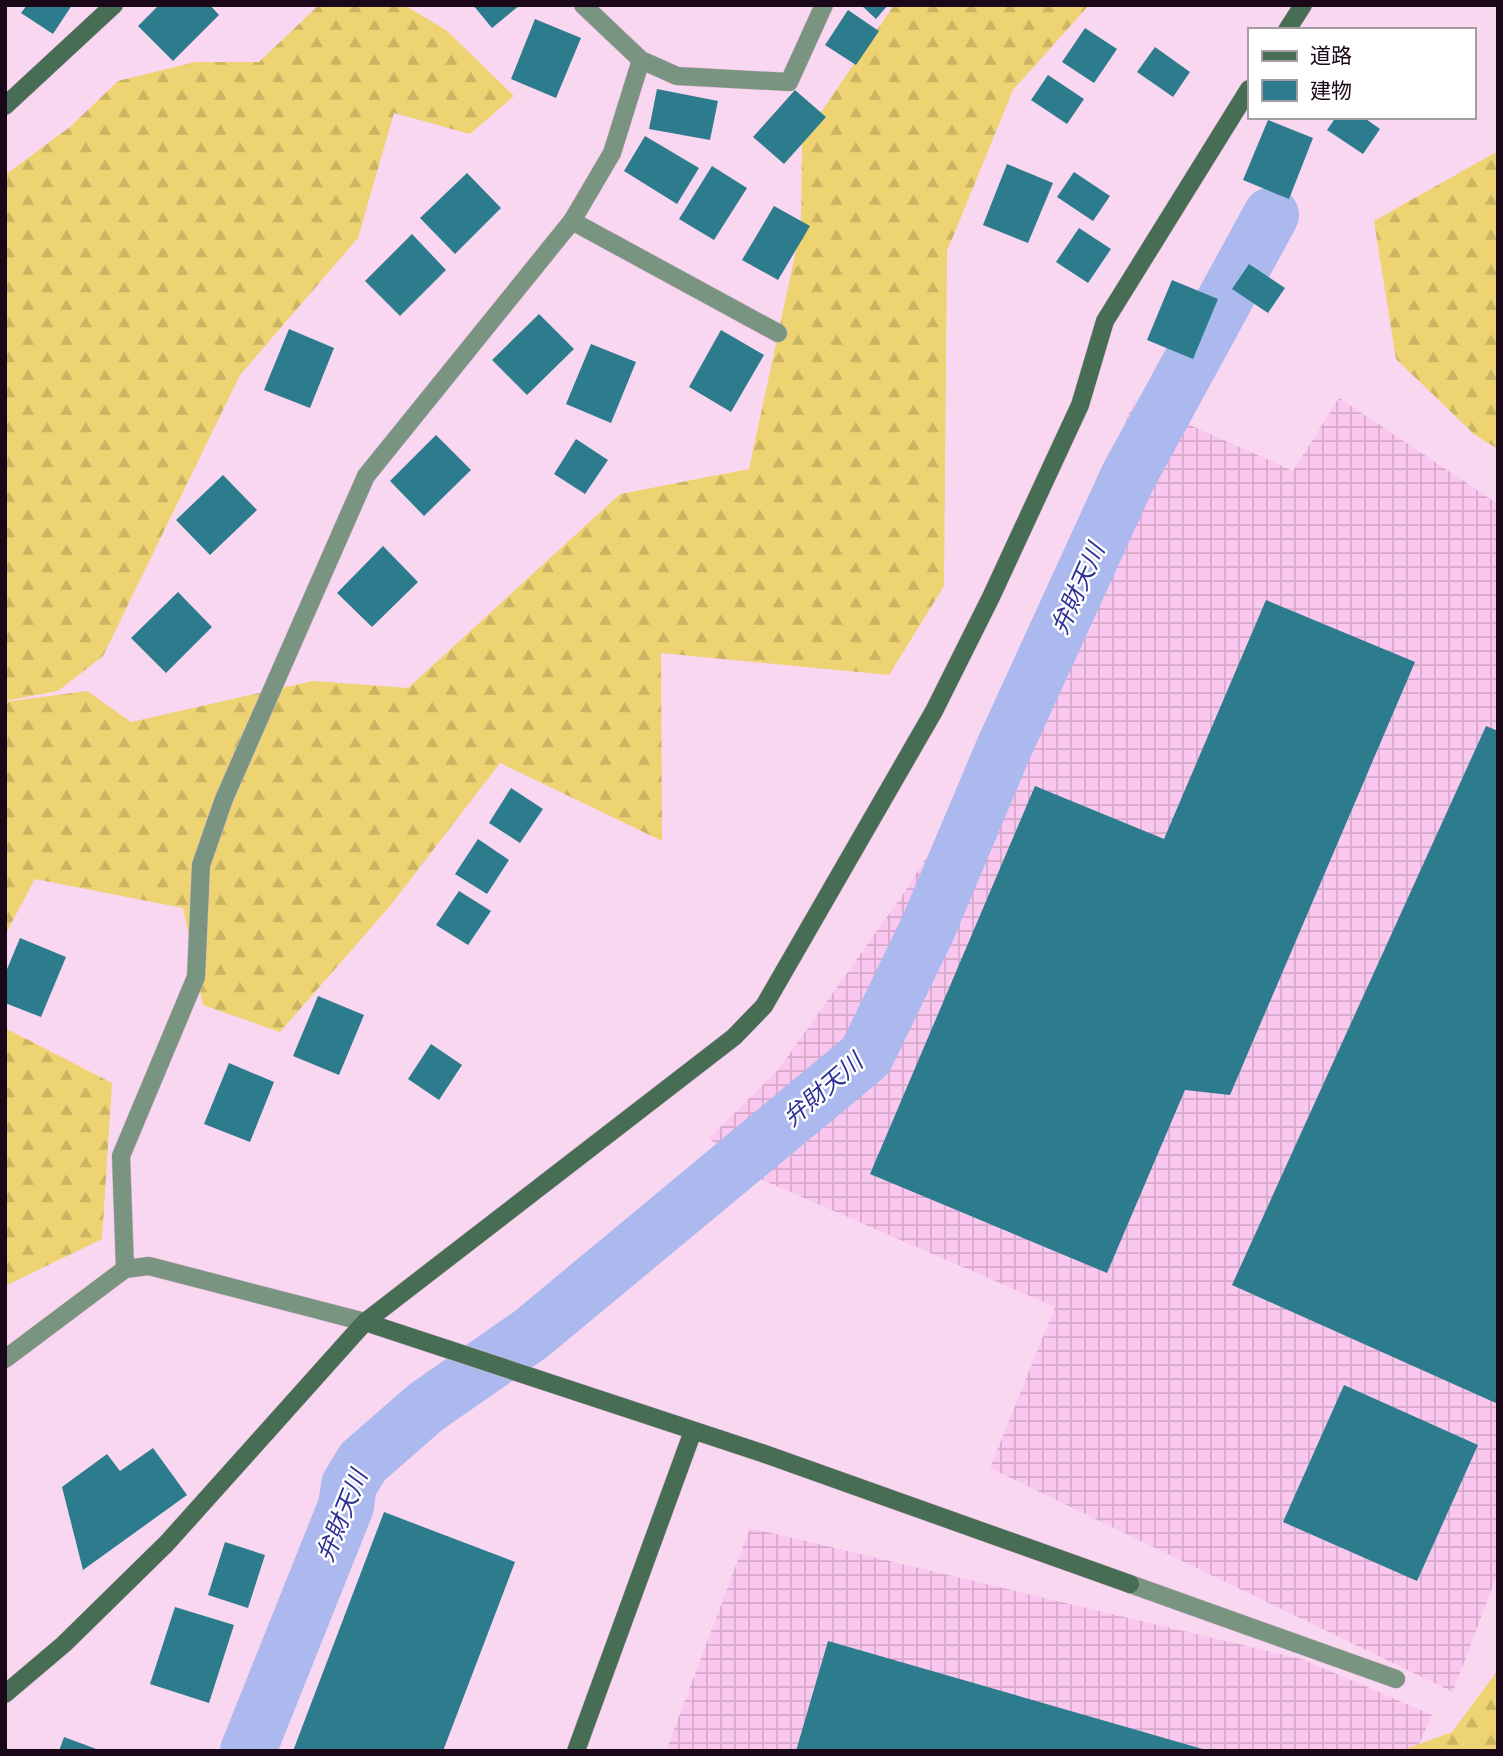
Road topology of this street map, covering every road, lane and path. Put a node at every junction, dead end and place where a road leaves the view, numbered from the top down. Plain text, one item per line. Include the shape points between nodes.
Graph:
1 (114, 5) edge
2 (583, 5) edge
3 (824, 5) edge
4 (1303, 5) edge
5 (1288, 28) edge
6 (641, 60) junction
7 (1248, 91) edge
8 (5, 106) edge
9 (572, 221) junction
10 (778, 332) dead end
11 (125, 1269) junction
12 (365, 1322) junction
13 (5, 1359) edge
14 (693, 1431) junction
15 (1396, 1679) dead end
16 (5, 1694) edge
17 (576, 1751) edge

1 - 8 street
2 - 6 street
3 - 6 street via 789,82 677,76
4 - 5 street
6 - 9 street via 612,153
7 - 12 street via 1105,321 1080,405 968,643 934,711 764,1006 734,1037
9 - 10 street
9 - 11 street via 366,476 224,799 201,865 196,977 121,1156
11 - 12 street via 149,1266
11 - 13 street
12 - 14 street
12 - 16 street via 167,1543 64,1644
14 - 15 street
14 - 17 street

